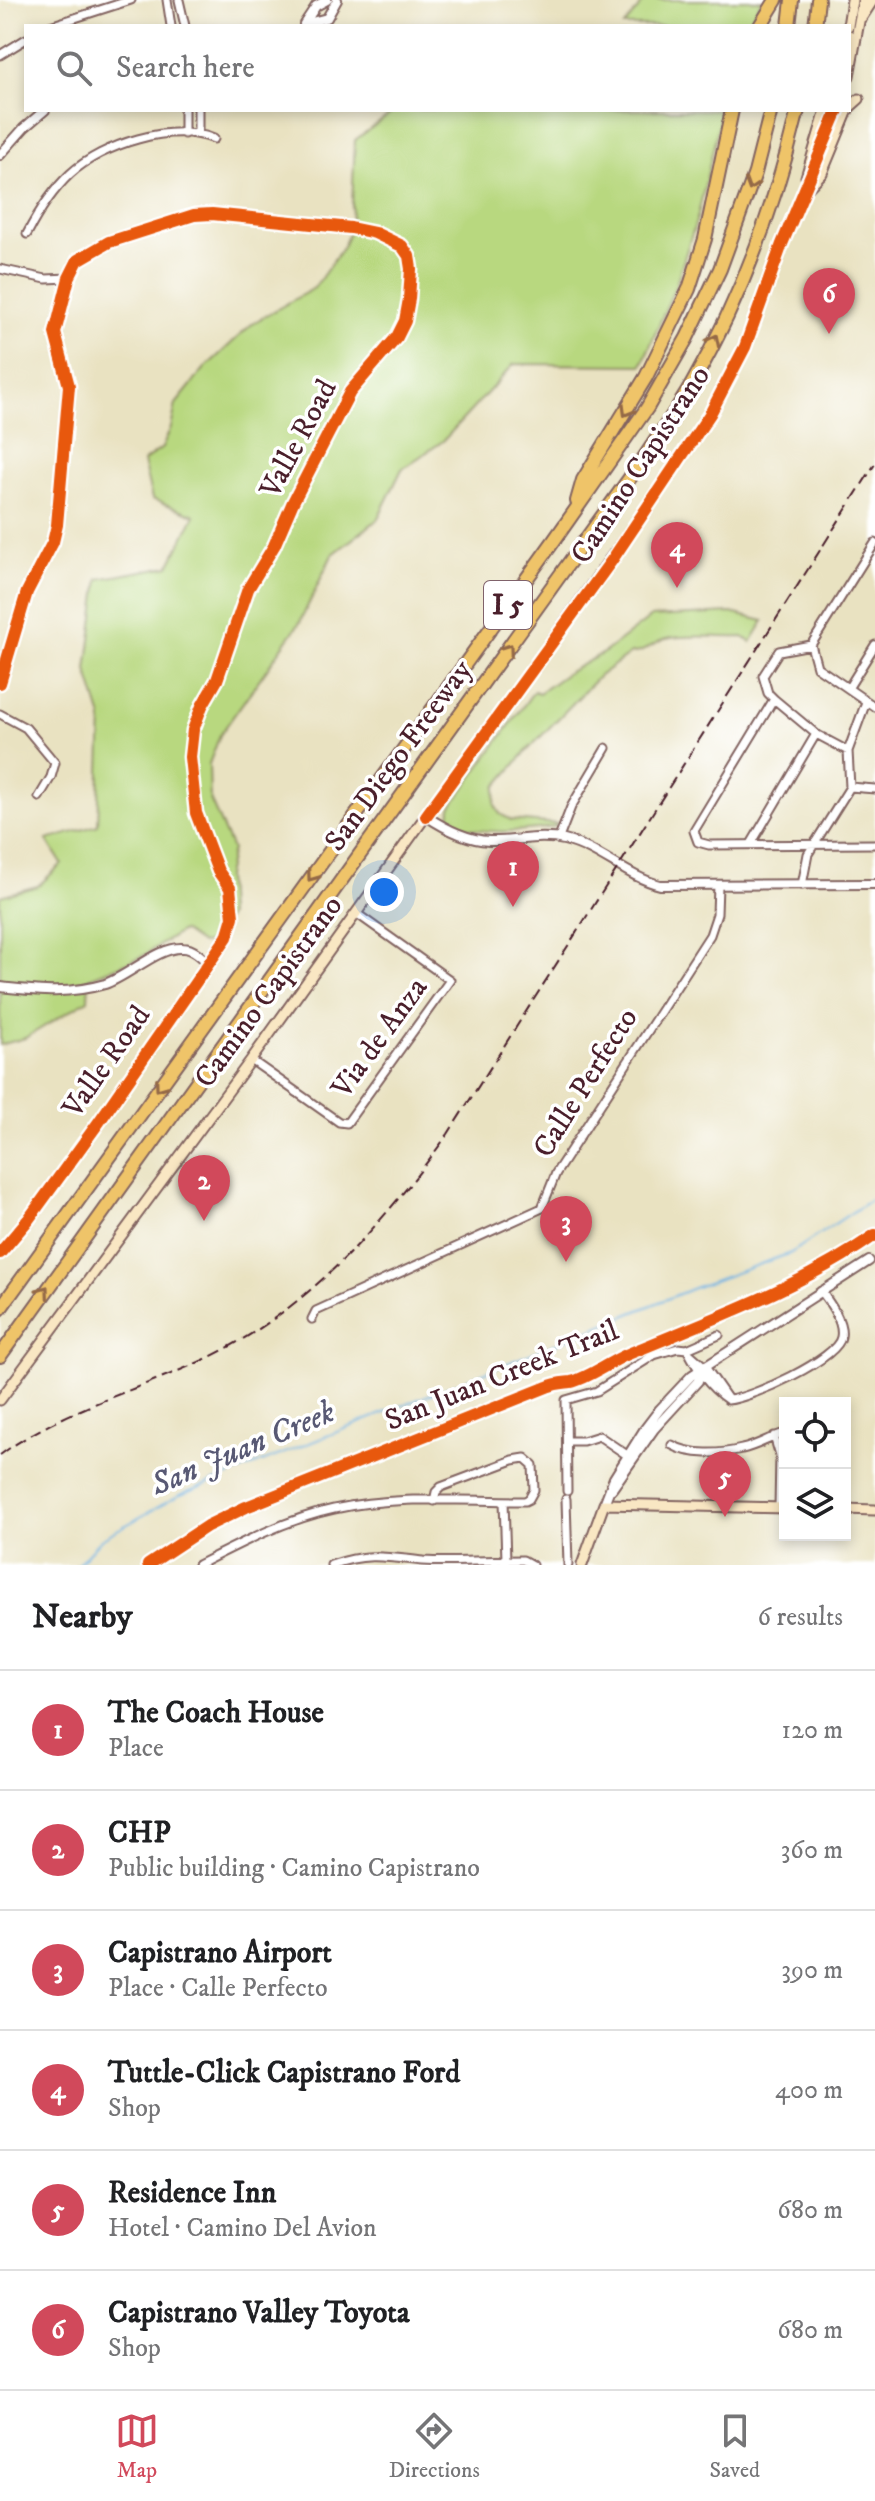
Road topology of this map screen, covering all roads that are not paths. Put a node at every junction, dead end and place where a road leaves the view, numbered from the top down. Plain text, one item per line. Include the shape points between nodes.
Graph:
1 (131, 0) edge
2 (167, 0) edge
3 (179, 0) edge
4 (327, 0) edge
5 (337, 0) edge
6 (776, 0) edge
7 (792, 0) edge
8 (818, 0) edge
9 (852, 0) edge
10 (863, 0) edge
11 (873, 0) edge
12 (182, 12) junction
13 (169, 14) junction
14 (860, 20) junction
15 (56, 24) edge
16 (171, 24) edge
17 (185, 24) edge
18 (303, 24) edge
19 (306, 24) edge
20 (761, 24) edge
21 (789, 24) edge
22 (815, 24) edge
23 (848, 24) edge
24 (24, 40) edge
25 (0, 55) edge
26 (851, 66) edge
27 (859, 99) dead end
28 (851, 106) edge
29 (43, 112) edge
30 (184, 112) edge
31 (198, 112) edge
32 (732, 112) edge
33 (770, 112) edge
34 (797, 112) edge
35 (827, 112) edge
36 (837, 112) edge
37 (847, 112) edge
38 (198, 132) junction
39 (184, 134) junction
40 (214, 139) dead end
41 (0, 155) edge
42 (803, 192) junction
43 (27, 234) dead end
44 (0, 269) edge
45 (69, 278) junction
46 (575, 510) junction
47 (875, 543) edge
48 (811, 645) junction
49 (875, 645) edge
50 (0, 683) edge
51 (849, 687) junction
52 (774, 699) junction
53 (866, 702) junction
54 (875, 707) edge
55 (0, 714) edge
56 (816, 734) junction
57 (606, 748) dead end
58 (848, 751) junction
59 (850, 787) junction
60 (875, 789) edge
61 (39, 797) dead end
62 (426, 816) junction
63 (559, 838) junction
64 (751, 844) junction
65 (813, 844) junction
66 (875, 844) edge
67 (875, 884) edge
68 (718, 885) junction
69 (802, 885) junction
70 (356, 913) junction
71 (209, 964) junction
72 (0, 987) edge
73 (251, 1060) junction
74 (0, 1253) edge
75 (869, 1261) dead end
76 (821, 1291) junction
77 (0, 1309) edge
78 (312, 1319) dead end
79 (719, 1335) dead end
80 (689, 1352) junction
81 (0, 1356) edge
82 (702, 1370) junction
83 (0, 1400) edge
84 (779, 1435) edge
85 (774, 1436) junction
86 (567, 1441) junction
87 (672, 1445) dead end
88 (627, 1455) junction
89 (780, 1469) edge
90 (611, 1489) junction
91 (434, 1501) junction
92 (504, 1501) junction
93 (604, 1504) junction
94 (779, 1508) edge
95 (851, 1509) edge
96 (875, 1510) edge
97 (506, 1560) junction
98 (411, 1562) edge
99 (348, 1563) edge
100 (198, 1565) edge
101 (331, 1565) edge
102 (532, 1565) edge
103 (568, 1565) edge
104 (582, 1565) edge

1 - 15 street
2 - 13 street
3 - 12 street
4 - 18 street
5 - 19 street via 327,18
6 - 20 highway
7 - 21 highway
8 - 22 highway
9 - 23 main road
10 - 14 main road
11 - 14 main road
12 - 13 street
12 - 17 street
13 - 16 street
14 - 26 main road
24 - 25 street
27 - 28 main road
29 - 41 street
30 - 39 street
31 - 38 street
32 -> 46 highway via 689,289 646,377 583,480
33 -> 46 highway, San Diego Freeway / I 5 via 738,226 698,317 640,419
81 -> 34 highway, San Diego Freeway / I 5 via 692,385 762,229
35 - 42 main road, Camino Capistrano
36 - 42 main road, Camino Capistrano
37 - 42 main road via 822,173
38 - 39 street
38 - 40 street
39 - 43 street via 149,137 88,162 41,207
42 - 62 main road, Camino Capistrano via 745,347 710,414 612,560
44 - 45 street
45 - 50 street, Valle Road via 55,333 69,386 57,525 27,592
45 - 71 street, Valle Road via 78,260 100,245 203,214 375,233 402,246 409,256 405,321 350,392 331,426 241,604 217,680 193,730 196,813 230,888 233,917
46 -> 77 highway, San Diego Freeway / I 5
47 - 48 street
48 - 51 street via 817,667
48 - 52 street via 779,651 763,676
49 - 51 street
51 - 53 street
52 - 56 street
52 - 64 street via 695,827 696,839 709,845
53 - 54 street
53 - 58 street
55 - 61 street via 26,728 55,763
56 - 58 street
56 - 64 street
57 - 63 street
58 - 59 street
59 - 60 street
59 - 65 street
62 - 63 street via 454,832 487,841
62 - 70 main road, Camino Capistrano
63 - 68 street via 590,848 645,881
64 - 65 street
65 - 66 street
65 - 69 street
67 - 69 street
68 - 69 street
68 - 78 street, Calle Perfecto via 710,935 556,1173 542,1208 316,1311
70 - 73 main road, Camino Capistrano
70 - 73 street, Via de Anza via 450,980 409,1041 344,1123
71 - 72 street via 182,948 106,983 75,991
71 - 74 street, Valle Road
73 - 83 main road, Camino Capistrano
75 - 76 street
76 - 82 street
76 - 82 street via 842,1336 836,1348 803,1370 756,1394 728,1400 714,1390
79 - 80 street
80 - 82 street
80 - 86 street via 678,1348 654,1355 597,1391 566,1400
82 - 88 street via 660,1409
82 - 90 street
84 - 85 street
85 - 87 street via 724,1452 683,1451
85 - 89 street
86 - 88 street via 599,1436
86 - 103 street
88 - 90 street
90 - 93 street
91 - 92 street
91 - 92 street via 441,1487 520,1458 530,1460 532,1495 525,1501
91 - 100 street via 363,1504 313,1514
92 - 97 street
93 - 94 main road
93 - 104 main road
95 - 96 main road
97 - 98 street
97 - 102 street
98 - 99 street via 387,1555
99 - 101 street

